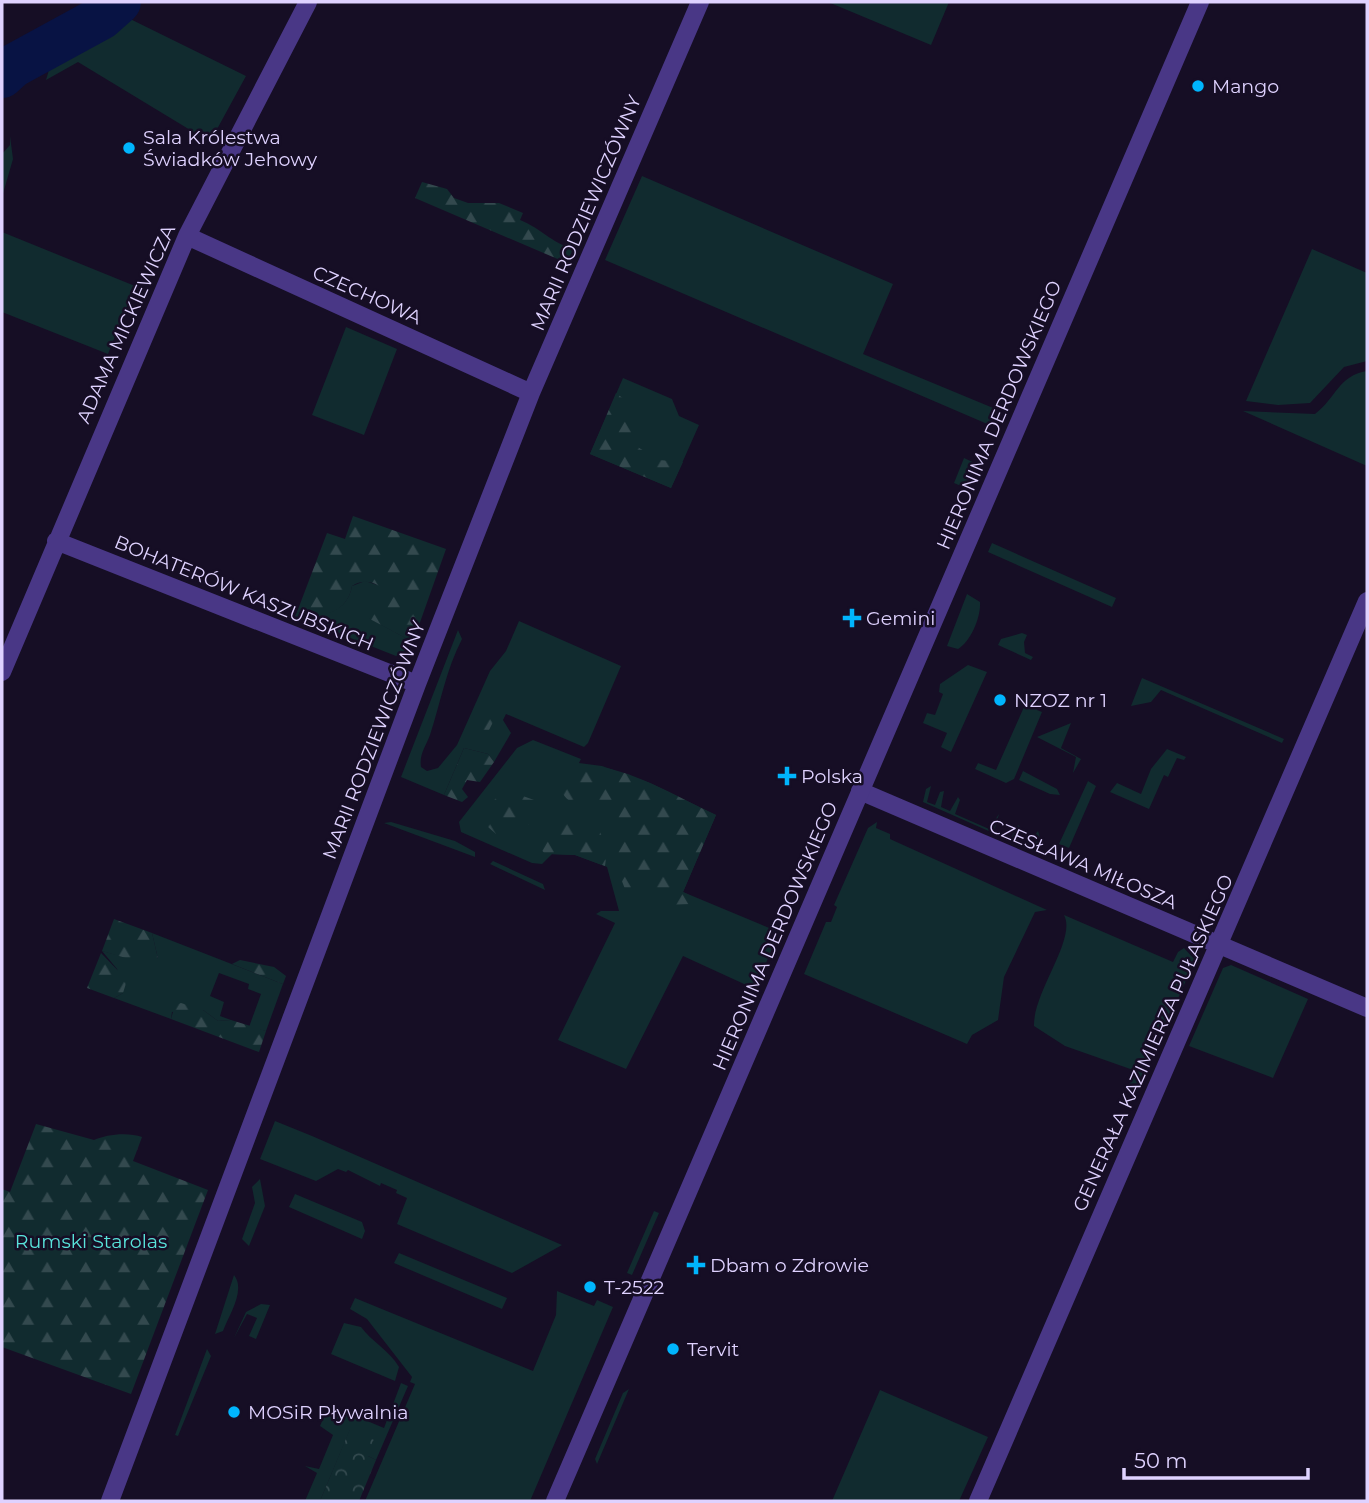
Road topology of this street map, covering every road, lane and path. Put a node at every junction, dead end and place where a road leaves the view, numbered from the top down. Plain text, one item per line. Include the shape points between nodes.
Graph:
1 (309, 2) edge
2 (700, 2) edge
3 (1199, 2) edge
4 (187, 236) junction
5 (531, 393) junction
6 (55, 541) junction
7 (1367, 601) edge
8 (2, 672) edge
9 (417, 684) junction
10 (860, 791) junction
11 (1219, 945) junction
12 (1367, 1008) edge
13 (110, 1501) edge
14 (555, 1501) edge
15 (978, 1501) edge

1 - 4 street, ADAMA MICKIEWICZA
2 - 5 street, MARII RODZIEWICZÓWNY
3 - 10 street, HIERONIMA DERDOWSKIEGO
4 - 5 street, CZECHOWA
4 - 6 street, ADAMA MICKIEWICZA
5 - 9 street, MARII RODZIEWICZÓWNY
6 - 8 street, ADAMA MICKIEWICZA
6 - 9 street, BOHATERÓW KASZUBSKICH
7 - 11 street, GENERAŁA KAZIMIERZA PUŁASKIEGO
9 - 13 street, MARII RODZIEWICZÓWNY
10 - 11 street, CZESŁAWA MIŁOSZA
10 - 14 street, HIERONIMA DERDOWSKIEGO
11 - 12 street, CZESŁAWA MIŁOSZA
11 - 15 street, GENERAŁA KAZIMIERZA PUŁASKIEGO

